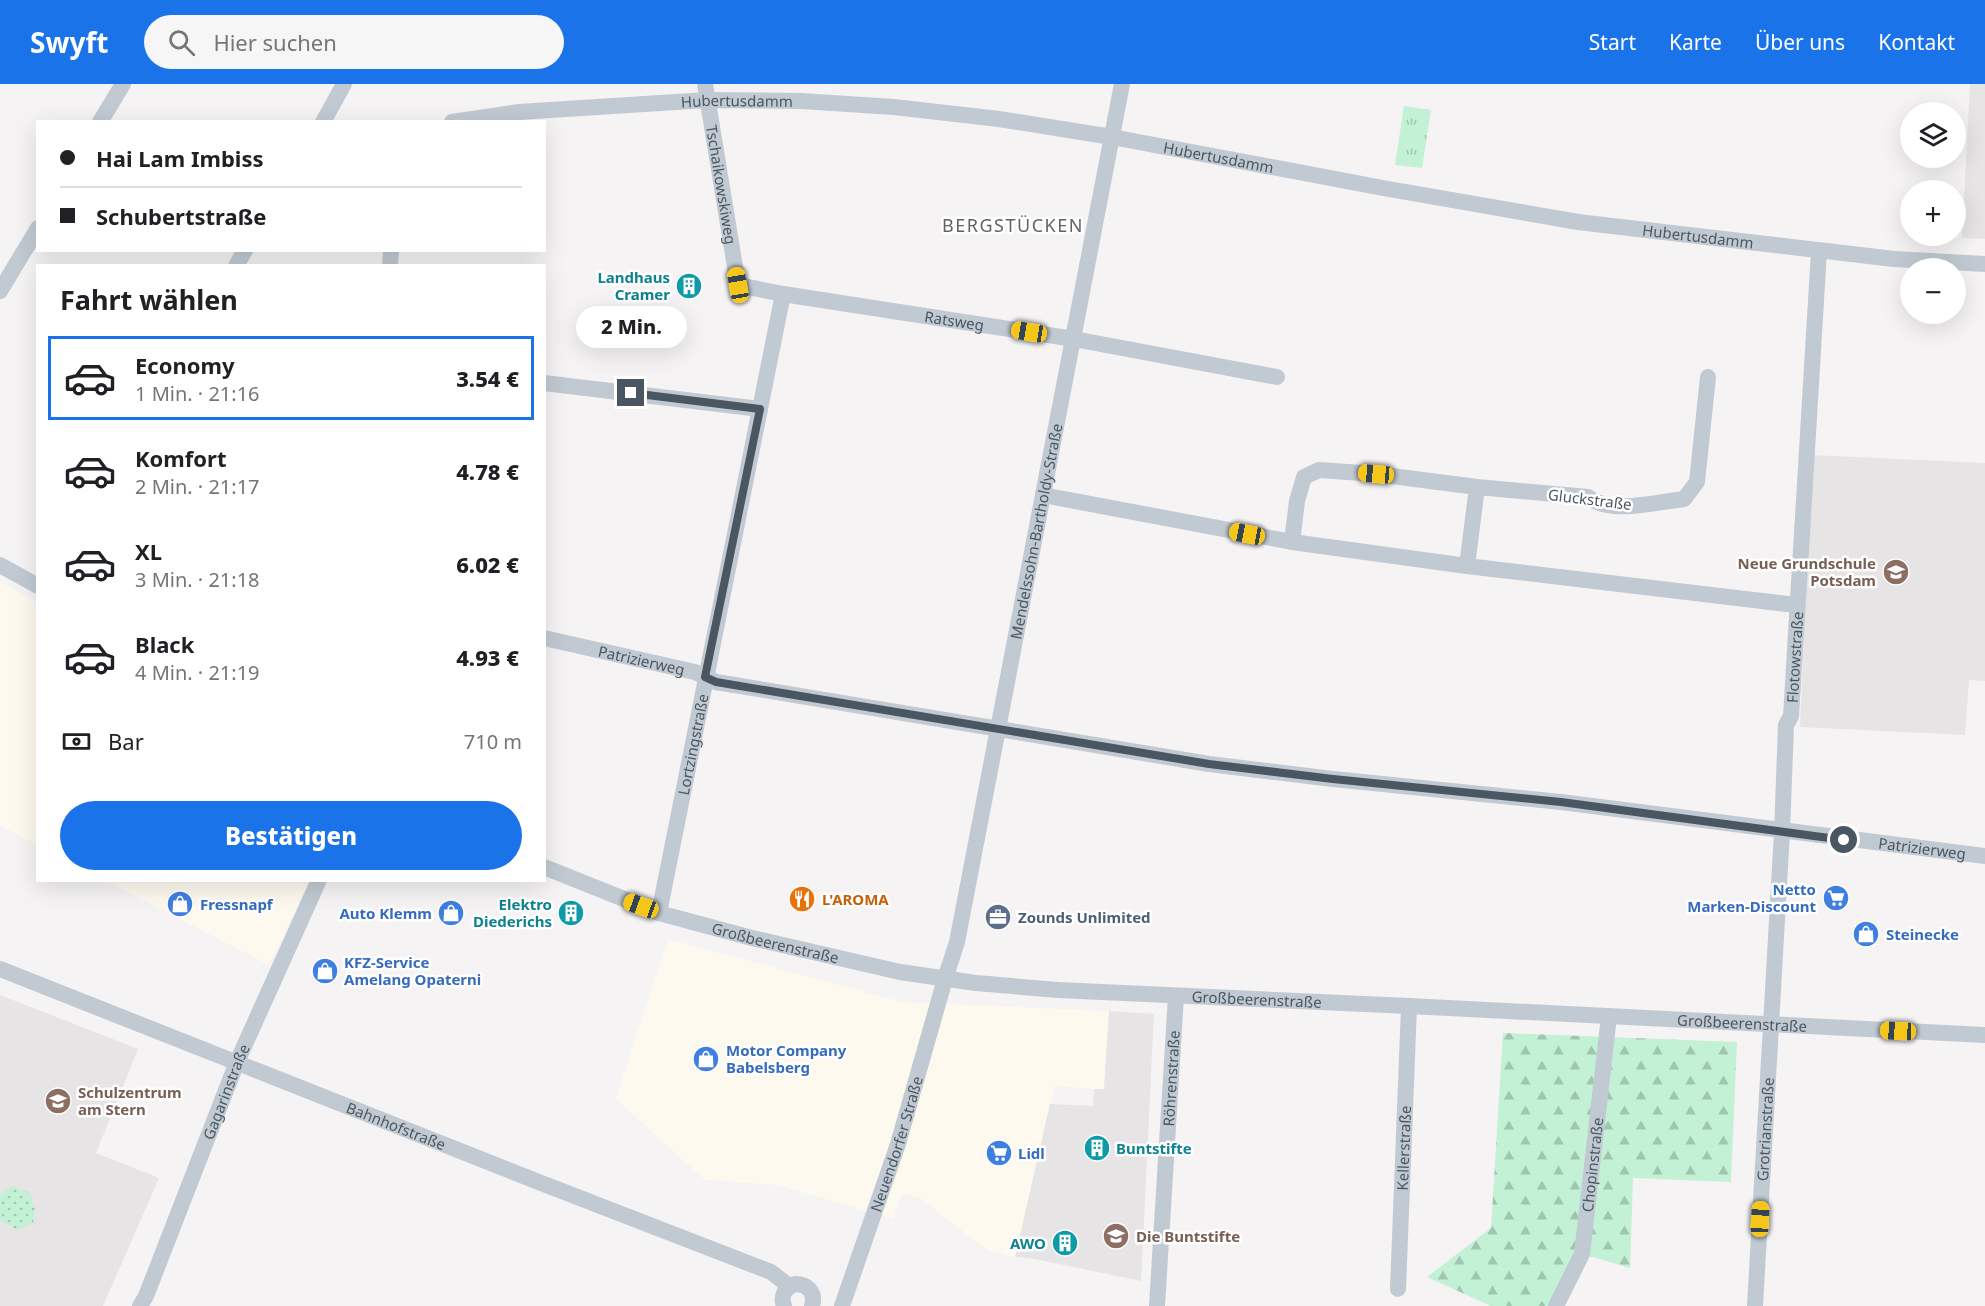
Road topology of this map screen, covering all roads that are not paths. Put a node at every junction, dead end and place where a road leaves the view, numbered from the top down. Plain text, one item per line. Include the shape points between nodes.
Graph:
1 (123, 84) edge
2 (344, 84) edge
3 (1122, 84) edge
4 (706, 92) edge
5 (101, 120) edge
6 (324, 120) edge
7 (465, 120) edge
8 (1112, 137) junction
9 (36, 231) edge
10 (1819, 251) junction
11 (1985, 264) edge
12 (738, 285) joint
13 (0, 291) edge
14 (783, 294) junction
15 (1074, 339) junction
16 (1278, 377) dead end
17 (1708, 377) dead end
18 (546, 382) edge
19 (760, 409) junction
20 (1477, 487) junction
21 (1043, 495) junction
22 (1292, 542) junction
23 (0, 565) edge
24 (1467, 566) junction
25 (36, 585) edge
26 (1797, 605) junction
27 (546, 638) edge
28 (705, 677) junction
29 (998, 729) junction
30 (1782, 832) junction
31 (1985, 856) edge
32 (546, 868) edge
33 (318, 882) edge
34 (659, 913) junction
35 (0, 969) edge
36 (945, 979) junction
37 (1176, 996) junction
38 (1409, 1006) junction
39 (1609, 1016) junction
40 (1772, 1025) junction
41 (1985, 1035) edge
42 (237, 1062) junction
43 (789, 1286) junction
44 (1398, 1289) dead end
45 (140, 1306) edge
46 (784, 1306) edge
47 (812, 1306) edge
48 (842, 1306) edge
49 (1157, 1306) edge
50 (1556, 1306) edge
51 (1755, 1306) edge

1 - 5 street
2 - 6 street
3 - 8 street, Mendelssohn-Bartholdy-Straße
4 - 7 street, Hubertusdamm
4 - 8 street, Hubertusdamm via 894,107
4 - 12 street, Tschaikowskiweg
8 - 10 street, Hubertusdamm via 1578,222
8 - 15 street, Mendelssohn-Bartholdy-Straße
9 - 13 street
10 - 11 street, Hubertusdamm via 1894,260
10 - 26 street, Flotowstraße
12 - 14 street, Ratsweg
14 - 15 street, Ratsweg
14 - 19 street, Lortzingstraße
15 - 16 street, Ratsweg
15 - 21 street, Mendelssohn-Bartholdy-Straße
17 - 20 street, Gluckstraße via 1697,482 1684,499 1627,507 1595,503 1588,497
18 - 19 street
19 - 28 street, Lortzingstraße
20 - 22 street, Gluckstraße via 1318,470 1304,477
20 - 24 street
21 - 22 street
21 - 29 street, Mendelssohn-Bartholdy-Straße
22 - 24 street
23 - 25 street
24 - 26 street
26 - 30 street, Flotowstraße via 1791,716 1786,725
27 - 28 street, Patrizierweg
28 - 29 street, Patrizierweg via 716,682
28 - 34 street, Lortzingstraße
29 - 30 street, Patrizierweg via 1209,764 1561,802
29 - 36 street, Mendelssohn-Bartholdy-Straße via 957,942
30 - 31 street, Patrizierweg
30 - 40 street, Flotowstraße
32 - 34 street, Großbeerenstraße
33 - 42 street, Gagarinstraße
34 - 36 street, Großbeerenstraße via 839,959
35 - 42 street, Bahnhofstraße
36 - 37 street, Großbeerenstraße
36 - 48 street, Neuendorfer Straße via 898,1144
37 - 38 street, Großbeerenstraße
37 - 49 street, Röhrenstraße
38 - 39 street, Großbeerenstraße
38 - 44 street, Kellerstraße
39 - 40 street, Großbeerenstraße
39 - 50 street, Chopinstraße via 1582,1254
40 - 41 street, Großbeerenstraße
40 - 51 street, Grotrianstraße
42 - 43 street, Bahnhofstraße via 771,1272
42 - 45 street, Gagarinstraße
43 - 46 street via 782,1296
43 - 47 street, Bahnhofstraße via 806,1286 813,1296

